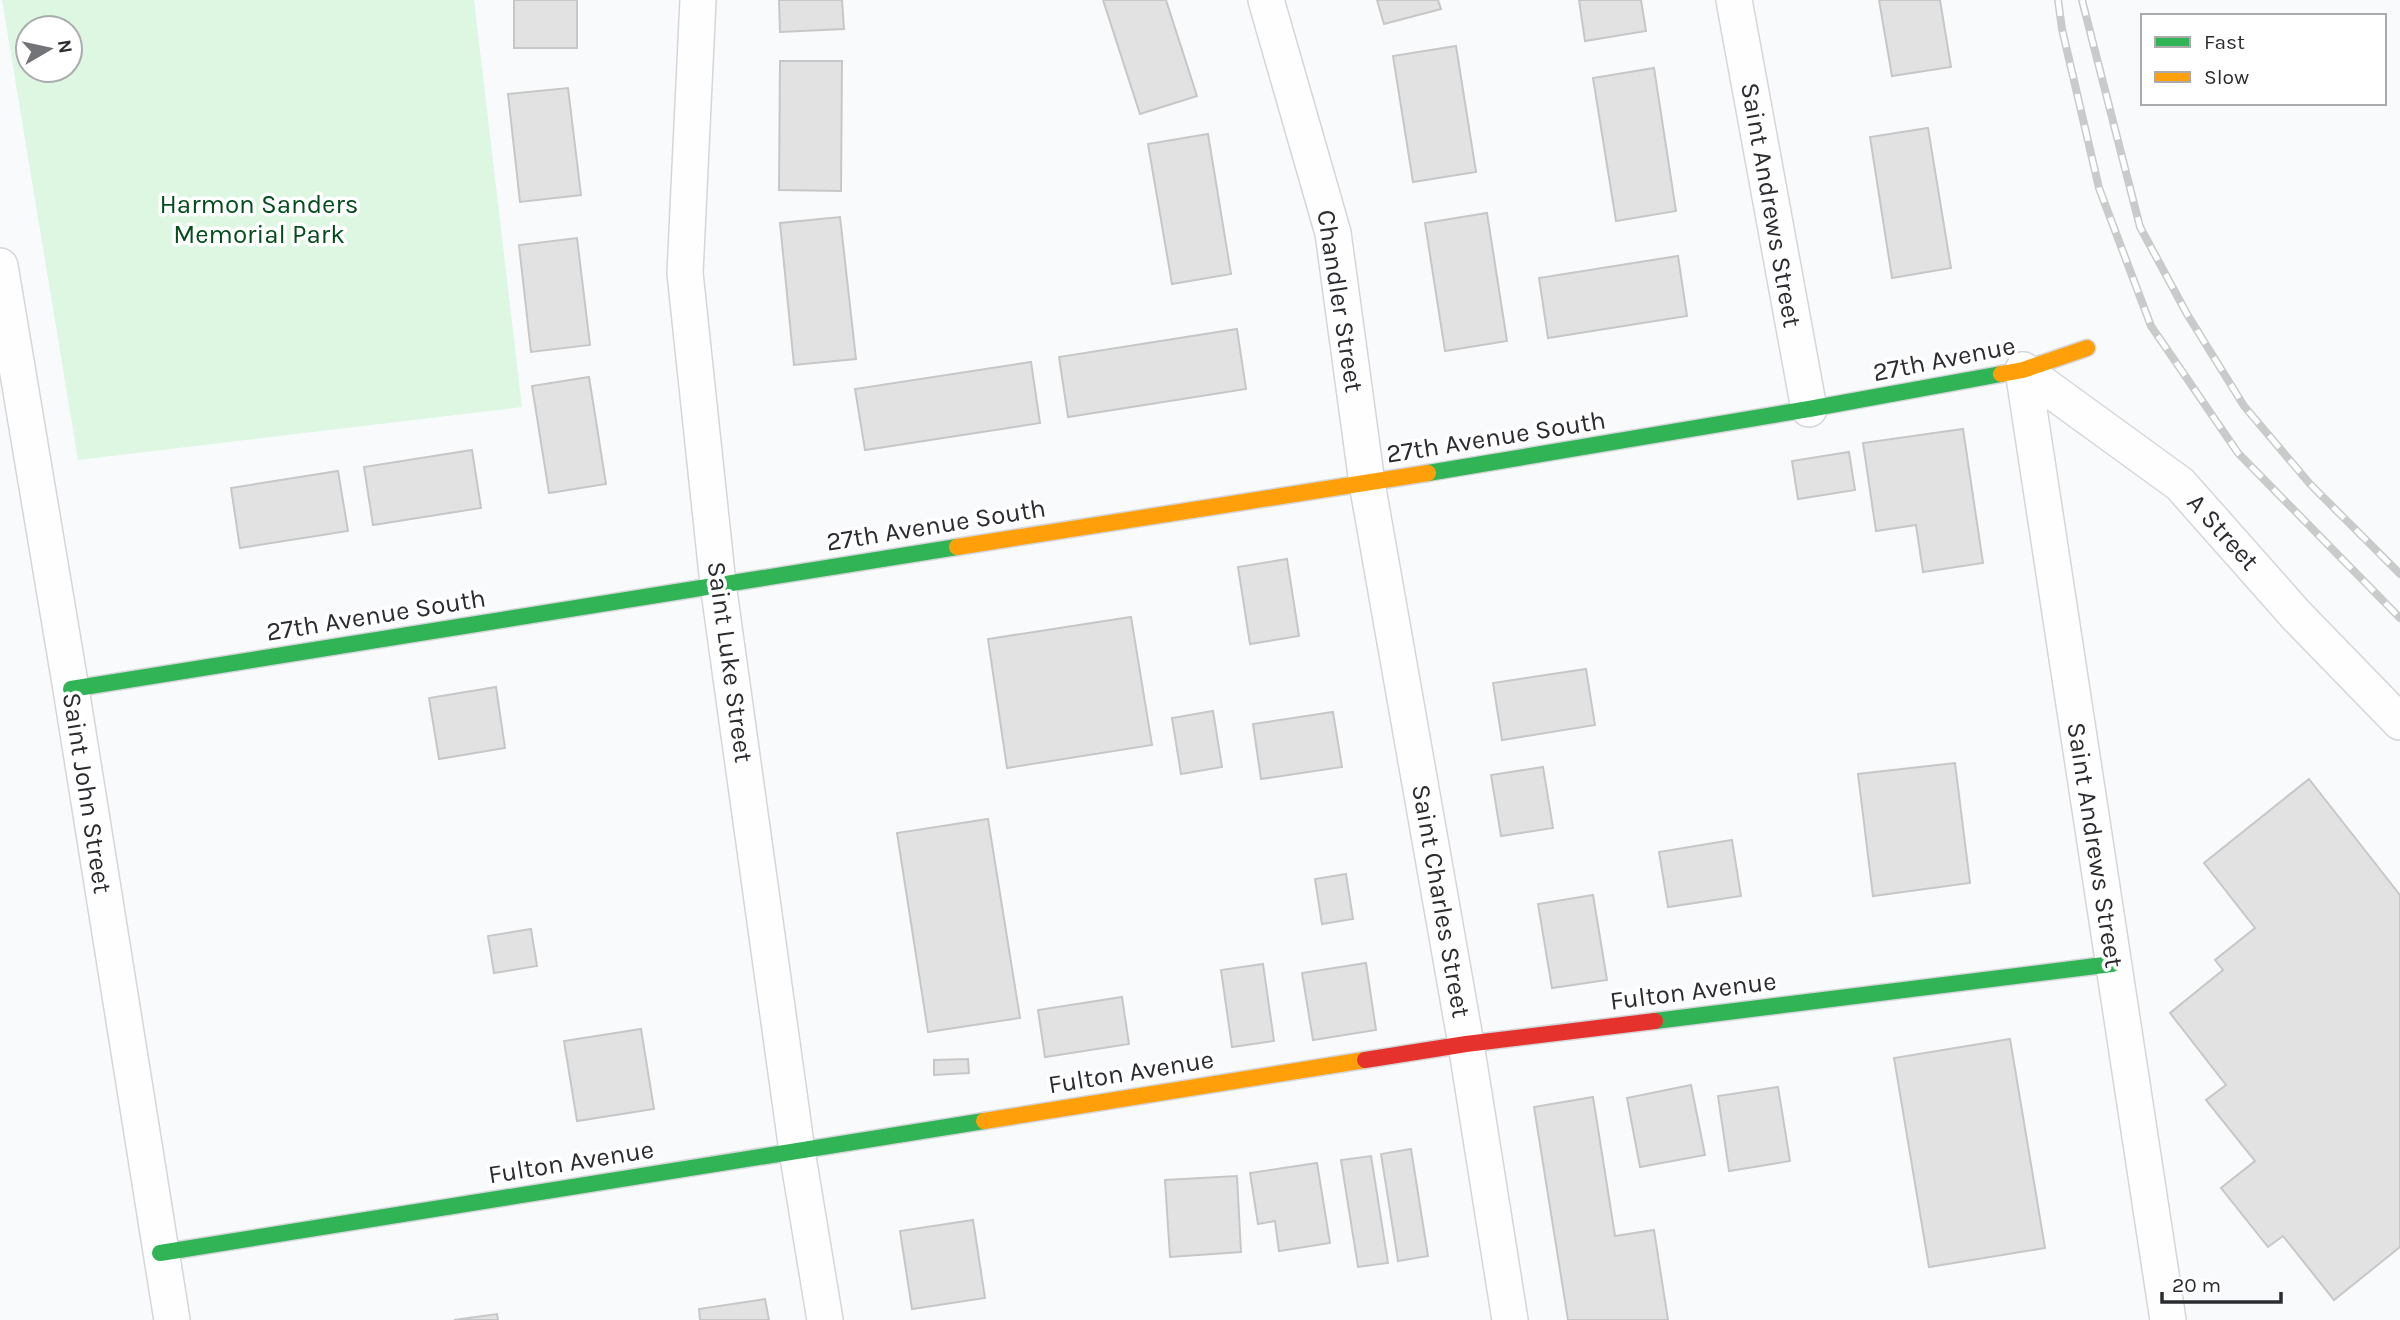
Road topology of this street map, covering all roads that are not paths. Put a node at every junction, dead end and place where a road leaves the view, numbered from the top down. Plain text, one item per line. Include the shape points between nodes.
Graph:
1 (698, 0) edge
2 (1266, 0) edge
3 (1734, 0) edge
4 (0, 266) edge
5 (2087, 348) dead end
6 (2023, 370) junction
7 (1809, 410) junction
8 (1367, 483) junction
9 (719, 584) junction
10 (71, 689) junction
11 (2400, 722) edge
12 (2112, 964) junction
13 (1465, 1044) junction
14 (797, 1151) junction
15 (160, 1252) junction
16 (172, 1320) edge
17 (825, 1320) edge
18 (1510, 1320) edge
19 (2168, 1320) edge

1 - 9 street, Saint Luke Street via 685,273
2 - 8 street, Chandler Street via 1333,233
3 - 7 street, Saint Andrews Street
4 - 10 street, Saint John Street
5 - 6 street, 27th Avenue
6 - 7 street, 27th Avenue
6 - 11 street, A Street via 2180,484 2296,615
6 - 12 street, Saint Andrews Street
7 - 8 street, 27th Avenue South
8 - 9 street, 27th Avenue South
8 - 13 street, Saint Charles Street
9 - 10 street, 27th Avenue South
9 - 14 street, Saint Luke Street
10 - 15 street, Saint John Street
12 - 13 street, Fulton Avenue
12 - 19 street, Saint Andrews Street
13 - 14 street, Fulton Avenue
13 - 18 street, Saint Charles Street
14 - 15 street, Fulton Avenue
14 - 17 street, Saint Luke Street
15 - 16 street, Saint John Street

